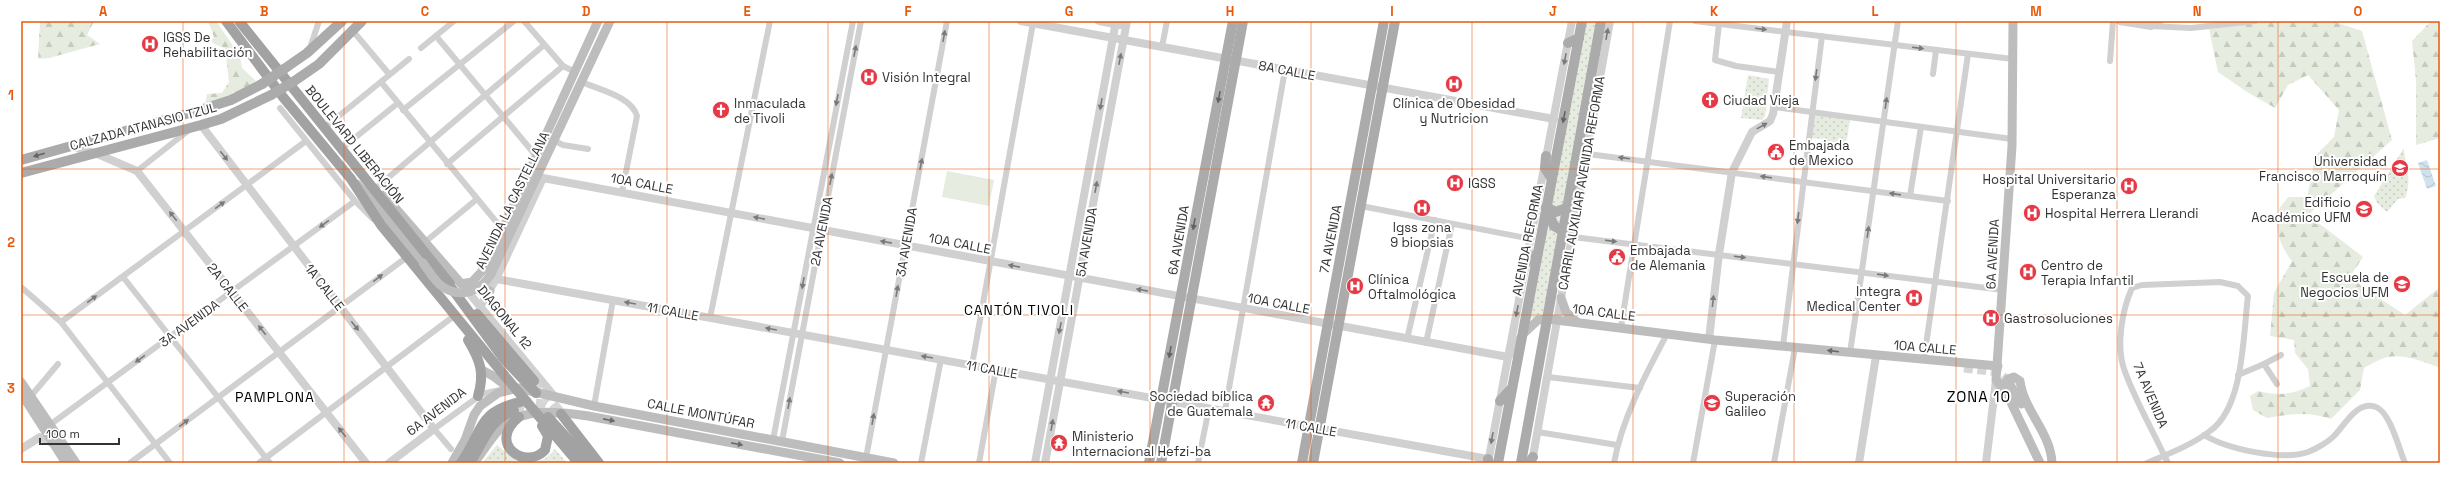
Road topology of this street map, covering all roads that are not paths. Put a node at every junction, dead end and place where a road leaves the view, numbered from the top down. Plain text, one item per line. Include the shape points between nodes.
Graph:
1 (226, 21) edge
2 (239, 21) edge
3 (319, 21) edge
4 (342, 21) edge
5 (362, 21) edge
6 (454, 21) edge
7 (514, 21) edge
8 (524, 21) edge
9 (598, 21) edge
10 (610, 21) edge
11 (770, 21) edge
12 (853, 21) edge
13 (861, 21) edge
14 (947, 21) edge
15 (1021, 21) edge
16 (1099, 21) edge
17 (1167, 21) edge
18 (1233, 21) edge
19 (1243, 21) edge
20 (1384, 21) edge
21 (1395, 21) edge
22 (1572, 21) edge
23 (1582, 21) edge
24 (1601, 21) edge
25 (1610, 21) edge
26 (1670, 21) edge
27 (1695, 21) edge
28 (1786, 21) edge
29 (1898, 21) edge
30 (2013, 21) edge
31 (2112, 21) edge
32 (2120, 21) edge
33 (2159, 21) edge
34 (2170, 21) edge
35 (2255, 21) edge
36 (1034, 23) junction
37 (1116, 23) edge
38 (1126, 23) edge
39 (1719, 24) junction
40 (2151, 26) junction
41 (2178, 28) junction
42 (353, 31) junction
43 (1785, 32) junction
44 (436, 36) junction
45 (1822, 36) junction
46 (1113, 38) junction
47 (1579, 38) junction
48 (1123, 40) junction
49 (1568, 43) junction
50 (544, 45) junction
51 (1894, 45) junction
52 (1162, 47) junction
53 (421, 48) dead end
54 (1936, 50) junction
55 (307, 53) junction
56 (1968, 54) junction
57 (409, 59) dead end
58 (1231, 59) junction
59 (2013, 59) junction
60 (592, 60) junction
61 (2110, 61) dead end
62 (459, 65) junction
63 (563, 66) junction
64 (576, 69) junction
65 (1285, 70) junction
66 (1779, 72) junction
67 (389, 74) junction
68 (1933, 74) dead end
69 (380, 82) junction
70 (582, 82) junction
71 (1372, 86) junction
72 (1383, 88) junction
73 (484, 94) junction
74 (398, 103) junction
75 (1586, 106) junction
76 (1774, 107) junction
77 (280, 108) dead end
78 (403, 110) junction
79 (1811, 112) junction
80 (504, 117) junction
81 (1554, 119) junction
82 (1593, 120) junction
83 (1883, 122) junction
84 (329, 124) dead end
85 (197, 126) junction
86 (1921, 127) junction
87 (1957, 132) junction
88 (2012, 139) junction
89 (306, 141) junction
90 (429, 142) junction
91 (554, 143) junction
92 (346, 145) dead end
93 (65, 148) junction
94 (588, 149) dead end
95 (95, 153) junction
96 (1588, 154) junction
97 (1546, 156) junction
98 (537, 157) junction
99 (21, 160) edge
100 (1649, 161) junction
101 (447, 164) junction
102 (1090, 168) junction
103 (1099, 169) junction
104 (137, 171) junction
105 (21, 172) edge
106 (1732, 172) junction
107 (1584, 175) junction
108 (543, 178) junction
109 (351, 179) junction
110 (1552, 179) junction
111 (1803, 182) junction
112 (247, 185) junction
113 (1572, 185) junction
114 (372, 186) junction
115 (622, 192) junction
116 (1874, 192) junction
117 (1910, 196) junction
118 (477, 199) junction
119 (355, 201) junction
120 (1948, 201) junction
121 (1361, 206) junction
122 (1546, 207) junction
123 (1568, 207) junction
124 (731, 213) junction
125 (1435, 220) junction
126 (1452, 224) junction
127 (381, 225) junction
128 (812, 228) junction
129 (184, 230) junction
130 (503, 230) junction
131 (821, 230) junction
132 (1568, 235) junction
133 (1531, 239) junction
134 (426, 242) junction
135 (1634, 244) junction
136 (294, 246) junction
137 (906, 246) junction
138 (1538, 253) junction
139 (1719, 254) junction
140 (407, 257) junction
141 (990, 262) junction
142 (1526, 263) junction
143 (1793, 263) junction
144 (1862, 273) junction
145 (442, 275) junction
146 (494, 276) junction
147 (1070, 276) junction
148 (123, 277) junction
149 (1079, 278) junction
150 (1936, 283) junction
151 (450, 284) dead end
152 (465, 284) junction
153 (21, 287) edge
154 (2003, 290) junction
155 (232, 291) junction
156 (490, 291) junction
157 (1180, 297) junction
158 (1561, 298) junction
159 (1191, 299) junction
160 (613, 300) junction
161 (470, 305) dead end
162 (340, 307) junction
163 (480, 307) junction
164 (1244, 309) junction
165 (454, 316) junction
166 (710, 318) junction
167 (1553, 320) junction
168 (61, 322) junction
169 (1576, 322) junction
170 (1327, 325) junction
171 (1338, 327) junction
172 (1621, 327) junction
173 (798, 333) junction
174 (1523, 334) junction
175 (1667, 334) junction
176 (170, 336) junction
177 (1407, 339) junction
178 (1712, 340) junction
179 (1426, 342) junction
180 (1783, 346) junction
181 (1795, 348) junction
182 (886, 350) junction
183 (279, 352) junction
184 (1850, 353) junction
185 (2281, 355) dead end
186 (1876, 356) junction
187 (1508, 357) junction
188 (1897, 358) junction
189 (941, 359) junction
190 (1924, 359) junction
191 (58, 364) dead end
192 (2264, 364) junction
193 (972, 365) junction
194 (1998, 366) junction
195 (387, 367) junction
196 (1964, 368) tunnel mouth
197 (996, 369) junction
198 (482, 370) junction
199 (2277, 370) dead end
200 (502, 373) junction
201 (2271, 374) junction
202 (2238, 375) junction
203 (1548, 377) junction
204 (1051, 379) junction
205 (1996, 380) junction
206 (109, 381) junction
207 (534, 381) tunnel mouth
208 (1060, 381) junction
209 (2008, 381) tunnel mouth
210 (21, 383) edge
211 (2277, 384) dead end
212 (1512, 388) junction
213 (1640, 388) junction
214 (507, 390) junction
215 (536, 392) junction
216 (2006, 392) junction
217 (21, 393) edge
218 (31, 396) junction
219 (478, 396) junction
220 (218, 398) junction
221 (555, 398) junction
222 (1162, 399) junction
223 (1172, 401) junction
224 (1500, 401) junction
225 (520, 402) tunnel mouth
226 (594, 406) junction
227 (1208, 408) junction
228 (1225, 411) junction
229 (326, 412) junction
230 (516, 414) junction
231 (562, 416) tunnel mouth
232 (548, 417) tunnel mouth
233 (48, 426) junction
234 (1309, 426) junction
235 (1319, 428) junction
236 (434, 429) junction
237 (1538, 432) junction
238 (2204, 435) junction
239 (778, 441) junction
240 (53, 442) junction
241 (21, 444) edge
242 (156, 444) junction
243 (1617, 445) junction
244 (451, 448) dead end
245 (21, 449) edge
246 (2164, 455) junction
247 (268, 460) edge
248 (866, 460) edge
249 (1532, 461) edge
250 (1488, 462) edge
251 (66, 463) edge
252 (76, 463) edge
253 (130, 463) edge
254 (170, 463) edge
255 (259, 463) edge
256 (366, 463) edge
257 (389, 463) edge
258 (452, 463) edge
259 (461, 463) edge
260 (470, 463) edge
261 (474, 463) edge
262 (578, 463) edge
263 (590, 463) edge
264 (599, 463) edge
265 (840, 463) edge
266 (894, 463) edge
267 (921, 463) edge
268 (979, 463) edge
269 (1035, 463) edge
270 (1045, 463) edge
271 (1149, 463) edge
272 (1161, 463) edge
273 (1198, 463) edge
274 (1302, 463) edge
275 (1313, 463) edge
276 (1498, 463) edge
277 (1521, 463) edge
278 (1614, 463) edge
279 (1693, 463) edge
280 (1774, 463) edge
281 (1858, 463) edge
282 (1986, 463) edge
283 (2040, 463) edge
284 (2052, 463) edge
285 (2148, 463) edge
286 (2168, 463) edge
287 (2405, 463) edge

1 - 109 highway, BOULEVARD LIBERACIÓN via 283,97
2 - 114 highway, BOULEVARD LIBERACIÓN
3 - 55 street
4 - 55 main road, CALZADA ATANASIO TZUL
5 - 42 main road, CALZADA ATANASIO TZUL
6 - 44 street
7 - 62 street
8 - 50 street
9 - 64 main road, AVENIDA LA CASTELLANA
10 - 60 main road, AVENIDA LA CASTELLANA
11 - 124 street
12 -> 128 street, 2A AVENIDA
131 -> 13 street, 2A AVENIDA
137 -> 14 street, 3A AVENIDA
15 - 36 street, 8A CALLE
16 - 37 street
17 - 52 street
18 - 58 main road, 6A AVENIDA
19 - 58 main road, 6A AVENIDA
20 - 71 main road, 7A AVENIDA
21 - 72 main road, 7A AVENIDA
22 - 49 street
23 - 47 main road, AVENIDA REFORMA
24 - 75 main road
82 -> 25 street, CARRIL AUXILIAR AVENIDA REFORMA
26 - 100 street
27 - 39 street
28 - 43 street
29 - 51 street
30 - 59 main road, 6A AVENIDA
31 - 61 street
32 - 40 street
33 - 40 street
34 - 41 street
35 - 41 street
36 - 46 street, 8A CALLE
36 - 141 street
37 - 38 street
37 - 46 street, 5A AVENIDA
38 - 48 street, 5A AVENIDA
39 -> 43 street
39 - 66 street via 1716,60 1736,66
40 - 41 street
42 - 67 street
42 - 85 main road, CALZADA ATANASIO TZUL, bridge via 319,64 293,82 221,119
43 - 45 street
43 - 66 street
44 - 53 street
44 - 62 street
45 - 51 street
45 -> 79 street
46 - 48 street, 8A CALLE
46 -> 102 street, 5A AVENIDA
47 - 49 main road
47 -> 110 main road, AVENIDA REFORMA
48 - 52 street, 8A CALLE
103 -> 48 street, 5A AVENIDA
49 -> 81 street
50 - 63 street
50 - 73 street
51 -> 54 street
83 -> 51 street
52 - 58 street, 8A CALLE
54 - 56 street
54 - 68 street
55 - 93 main road, CALZADA ATANASIO TZUL, bridge via 262,84 231,100
56 - 59 street
56 - 87 street
57 - 67 street
58 - 65 street, 8A CALLE
58 -> 157 main road, 6A AVENIDA
58 - 159 main road, 6A AVENIDA
59 - 88 main road, 6A AVENIDA
60 - 64 main road
60 - 70 main road, AVENIDA LA CASTELLANA
62 - 73 street
62 - 78 street
63 - 64 street via 571,70
63 - 80 street
64 - 98 main road, AVENIDA LA CASTELLANA
65 - 71 street, 8A CALLE
65 - 164 street
66 - 76 street
67 - 69 street
69 - 74 street
69 - 84 street
70 - 91 main road, AVENIDA LA CASTELLANA
70 - 115 street via 627,101 634,108 636,116
71 - 72 street, 8A CALLE
71 - 170 main road, 7A AVENIDA
72 - 81 street, 8A CALLE
72 - 121 main road, 7A AVENIDA
73 - 80 street
73 - 90 street
74 - 78 street
74 - 92 street
75 - 82 main road
75 - 113 main road
76 - 79 street
106 -> 76 street via 1752,132 1770,121
77 - 89 street, BOULEVARD LIBERACIÓN
78 - 90 street
79 - 83 street
79 - 111 street
80 - 98 street
80 - 101 street
81 - 97 street
82 - 96 street, CARRIL AUXILIAR AVENIDA REFORMA
83 - 86 street
83 - 116 street
85 - 95 main road, CALZADA ATANASIO TZUL
85 - 104 street
85 -> 112 street, 1A CALLE
86 - 87 street
86 - 117 street
87 - 88 street
87 - 120 street
88 - 154 main road, 6A AVENIDA
89 - 112 street
89 - 119 street, BOULEVARD LIBERACIÓN
90 - 101 street
90 - 114 street
91 - 94 street
91 - 108 main road
91 - 146 main road, AVENIDA LA CASTELLANA
93 - 95 street, 2A CALLE via 79,148
93 -> 99 main road, CALZADA ATANASIO TZUL
95 - 104 street, 2A CALLE
95 - 105 main road, CALZADA ATANASIO TZUL
100 -> 96 street
96 - 107 street, CARRIL AUXILIAR AVENIDA REFORMA
97 - 110 main road via 1545,168
97 - 133 street
98 - 130 main road, AVENIDA LA CASTELLANA
100 - 106 street
100 - 135 street
101 - 118 street
102 - 103 street
102 - 147 street, 5A AVENIDA
149 -> 103 street, 5A AVENIDA
129 -> 104 street, 2A CALLE
111 -> 106 street
106 - 139 street
107 - 113 main road
107 - 132 street, CARRIL AUXILIAR AVENIDA REFORMA
108 - 115 street, 10A CALLE
108 - 146 street, AVENIDA LA CASTELLANA
109 - 127 highway, BOULEVARD LIBERACIÓN
109 - 146 main road, AVENIDA LA CASTELLANA, bridge via 374,201 444,288 466,292 481,287
110 - 122 main road, AVENIDA REFORMA
111 - 116 street
111 -> 143 street
129 -> 112 street
112 - 136 street, 1A CALLE
113 - 123 main road
114 - 134 main road, DIAGONAL 12
114 - 145 highway, BOULEVARD LIBERACIÓN
115 - 124 street, 10A CALLE
117 -> 116 street
144 -> 116 street
117 - 120 street
118 - 130 street
118 - 134 street
119 - 127 street, BOULEVARD LIBERACIÓN
119 -> 136 street, 3A AVENIDA
120 - 150 street
121 - 125 street
121 - 171 main road, 7A AVENIDA
122 - 123 main road via 1556,212
122 - 132 main road via 1551,222
122 - 138 main road, AVENIDA REFORMA
123 - 132 main road
128 -> 124 street, 10A CALLE
124 - 166 street
125 - 126 street
125 - 177 street
126 - 133 street
126 - 179 street
127 - 140 highway, BOULEVARD LIBERACIÓN
128 - 131 street, 10A CALLE
128 -> 173 street, 2A AVENIDA
129 - 148 street
129 - 155 street, 2A CALLE
130 - 152 main road, AVENIDA LA CASTELLANA via 485,268
137 -> 131 street, 10A CALLE
131 - 173 street, 2A AVENIDA
132 -> 135 street
132 - 158 street, CARRIL AUXILIAR AVENIDA REFORMA
132 - 167 main road
133 - 142 street
134 - 152 main road, DIAGONAL 12
135 - 139 street
135 - 172 street
136 - 155 street, 3A AVENIDA
136 - 162 street, 1A CALLE
137 - 141 street, 10A CALLE
182 -> 137 street, 3A AVENIDA
138 - 142 main road
138 - 174 main road, AVENIDA REFORMA
139 -> 143 street
178 -> 139 street
162 -> 140 street
140 - 165 highway, BOULEVARD LIBERACIÓN
147 -> 141 street, 10A CALLE
141 - 193 street
142 -> 187 street
143 - 144 street
143 - 180 street
144 -> 150 street
144 - 184 street
145 - 151 highway, BOULEVARD LIBERACIÓN
145 - 215 highway via 498,352
146 - 156 street, AVENIDA LA CASTELLANA
146 - 160 street, 11 CALLE
147 - 149 street, 10A CALLE
147 -> 204 street, 5A AVENIDA
168 -> 148 street
148 - 176 street
157 -> 149 street, 10A CALLE
149 - 208 street, 5A AVENIDA
150 - 154 street
150 - 190 street
152 - 156 main road
152 - 163 street, DIAGONAL 12
153 - 168 street
154 - 194 main road, 6A AVENIDA
155 - 176 street, 3A AVENIDA
183 -> 155 street, 2A CALLE
156 - 163 street, AVENIDA LA CASTELLANA
157 - 159 street, 10A CALLE
157 -> 222 main road, 6A AVENIDA
158 - 167 street, CARRIL AUXILIAR AVENIDA REFORMA
158 - 169 main road via 1566,312
159 - 164 street, 10A CALLE
159 - 223 main road, 6A AVENIDA
166 -> 160 street, 11 CALLE
160 - 226 street
161 - 207 highway
162 - 183 street
162 -> 195 street, 1A CALLE
163 - 221 street, DIAGONAL 12
164 - 170 street, 10A CALLE
164 - 228 street
165 - 195 street
165 - 198 highway via 457,326 478,357
165 - 200 highway, BOULEVARD LIBERACIÓN
173 -> 166 street, 11 CALLE
167 - 169 main road, 10A CALLE
167 - 174 main road via 1538,320
167 - 203 street, CARRIL AUXILIAR AVENIDA REFORMA
167 - 277 main road
168 - 206 street
169 - 172 main road, 10A CALLE
170 - 171 street, 10A CALLE
170 - 234 main road, 7A AVENIDA
171 - 177 street, 10A CALLE
171 - 235 main road, 7A AVENIDA
172 - 175 main road, 10A CALLE
173 - 182 street, 11 CALLE
173 - 239 street, 2A AVENIDA
174 - 187 street
174 - 212 main road, AVENIDA REFORMA
175 - 178 main road, 10A CALLE
175 - 213 street
176 -> 206 street, 3A AVENIDA
176 - 220 street
177 - 179 street, 10A CALLE
178 - 180 main road, 10A CALLE
178 - 279 street
179 - 187 street, 10A CALLE
180 - 181 main road, 10A CALLE
184 -> 181 main road, 10A CALLE
181 - 280 street
189 -> 182 street, 11 CALLE
248 -> 182 street, 3A AVENIDA
183 - 220 street
183 - 229 street, 2A CALLE
184 - 186 main road, 10A CALLE
185 - 192 street
186 - 188 main road, 10A CALLE
186 - 281 street
187 - 224 street
188 - 190 main road, 10A CALLE
188 - 196 main road via 1912,363
189 - 193 street, 11 CALLE
189 - 267 street
190 - 194 main road, 10A CALLE
191 - 218 street
192 - 201 street
192 - 202 street
193 - 197 street, 11 CALLE
194 - 205 main road, 6A AVENIDA
195 - 229 street
195 - 236 street, 1A CALLE
197 - 204 street, 11 CALLE
197 - 268 street
198 - 214 main road via 493,376
198 - 219 highway
199 - 201 street
200 - 230 highway, bridge via 548,436 545,450 535,457 520,456 509,449 505,440
200 - 262 highway, BOULEVARD LIBERACIÓN, bridge
201 - 211 street
202 - 238 street via 2226,413 2211,431
202 - 246 street, 7A AVENIDA via 2248,296 2238,286 2206,282 2142,285 2132,288 2125,302 2122,328 2124,368
203 - 213 street
203 - 237 street, CARRIL AUXILIAR AVENIDA REFORMA
204 - 208 street, 11 CALLE
204 - 269 street, 5A AVENIDA
205 - 216 main road
205 - 282 street, 6A AVENIDA
206 - 233 street, 3A AVENIDA
206 - 242 street
222 -> 208 street, 11 CALLE
270 -> 208 street, 5A AVENIDA
209 - 284 main road
210 - 218 main road
212 - 224 main road
212 - 276 main road, AVENIDA REFORMA
213 - 243 street
214 - 215 main road, CALLE MONTÚFAR via 526,389
214 - 219 street, 6A AVENIDA
214 - 258 main road via 488,399 477,410
215 - 221 main road, CALLE MONTÚFAR
216 - 283 main road
216 - 284 main road via 2005,384 2008,379 2014,377 2020,381 2022,396 2051,451
217 - 233 main road
218 - 233 main road
219 - 236 street, 6A AVENIDA
242 -> 220 street
220 - 247 street
221 - 226 main road, CALLE MONTÚFAR
222 - 223 street, 11 CALLE
222 - 271 main road, 6A AVENIDA
223 - 227 street, 11 CALLE
223 - 272 main road, 6A AVENIDA
224 -> 250 street
225 - 259 highway via 499,408 491,414 480,426
226 - 239 main road, CALLE MONTÚFAR
227 - 228 street, 11 CALLE
227 - 273 street
228 - 234 street, 11 CALLE
229 - 247 street
256 -> 229 street, 2A CALLE
230 - 260 highway via 503,415 490,426
230 - 261 main road
230 -> 265 main road, CALLE MONTÚFAR via 565,412
231 - 264 highway
232 - 263 highway
233 - 240 main road
233 - 241 street, 3A AVENIDA
233 - 252 main road
234 - 235 street, 11 CALLE
234 - 274 main road, 7A AVENIDA
235 - 250 street, 11 CALLE
235 - 275 main road, 7A AVENIDA
236 - 244 street, 1A CALLE
236 - 257 street, 6A AVENIDA
237 - 243 street
237 - 249 street, CARRIL AUXILIAR AVENIDA REFORMA
238 - 246 street
238 - 287 street via 2226,444 2271,455 2308,452 2333,437 2356,410 2372,406 2382,411 2388,419
239 - 248 main road, CALLE MONTÚFAR
240 - 245 street via 40,437
240 - 251 main road
242 - 253 street
242 - 254 street
243 - 278 street
246 - 285 street
246 - 286 street, 7A AVENIDA
247 - 255 street
248 - 266 main road, CALLE MONTÚFAR

